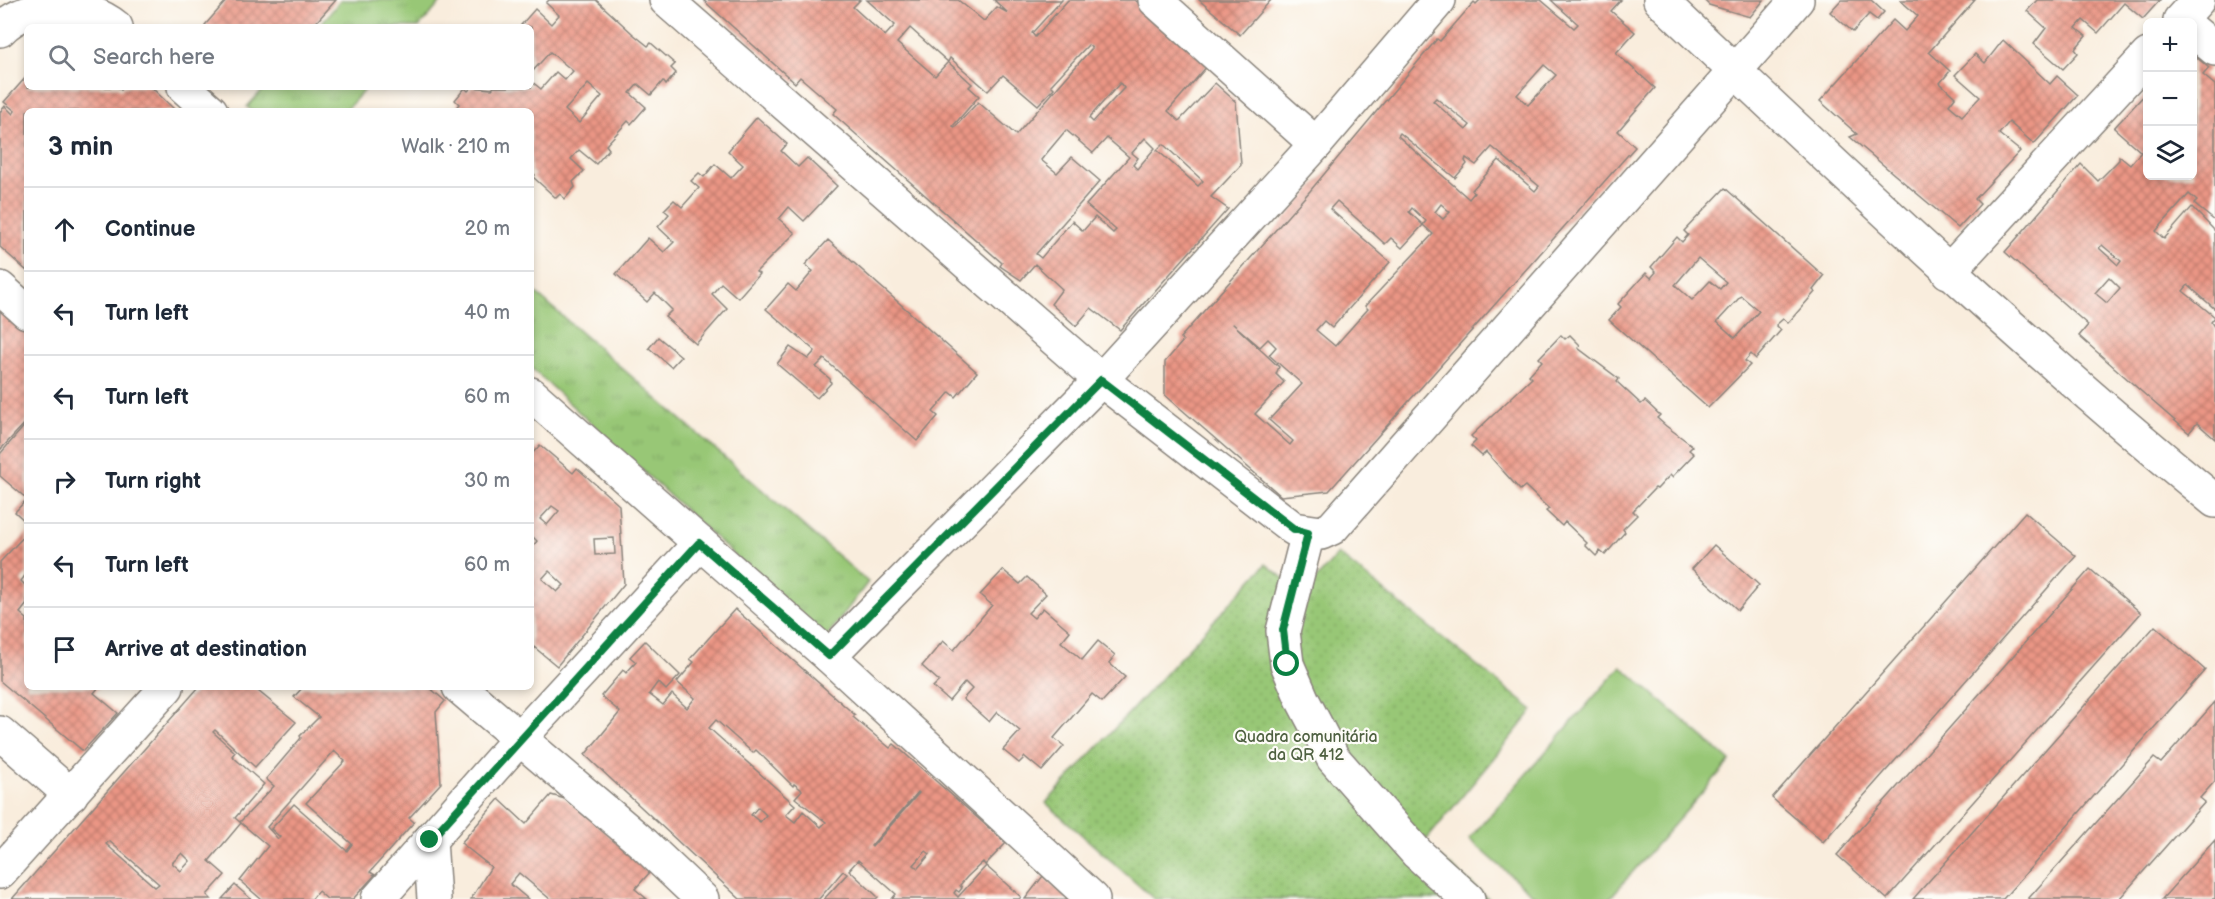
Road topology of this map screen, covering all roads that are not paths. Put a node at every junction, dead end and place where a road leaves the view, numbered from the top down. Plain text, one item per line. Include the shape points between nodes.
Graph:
1 (666, 0) edge
2 (1155, 0) edge
3 (1439, 0) edge
4 (1660, 0) edge
5 (1797, 0) edge
6 (110, 24) edge
7 (0, 30) edge
8 (2197, 30) edge
9 (2215, 49) edge
10 (2143, 60) edge
11 (1735, 71) junction
12 (187, 90) edge
13 (208, 108) edge
14 (1316, 144) junction
15 (1948, 272) junction
16 (0, 288) edge
17 (24, 309) edge
18 (1101, 380) junction
19 (534, 397) edge
20 (2215, 501) edge
21 (1308, 533) junction
22 (699, 543) junction
23 (829, 656) junction
24 (164, 690) edge
25 (462, 690) edge
26 (0, 734) edge
27 (519, 739) junction
28 (71, 795) junction
29 (430, 840) junction
30 (0, 872) edge
31 (378, 899) edge
32 (435, 899) edge
33 (702, 899) edge
34 (1093, 899) edge
35 (1468, 899) edge

1 - 18 street
2 - 14 street
3 - 14 street
4 - 11 street
5 - 11 street
6 - 7 street via 81,9 46,8 10,20
8 - 9 street
10 - 15 street
11 - 15 street
11 - 21 street via 1332,528
12 - 13 street
14 - 18 street
15 - 20 street
16 - 17 street
18 - 21 street via 1294,529
18 - 23 street
19 - 22 street
21 - 35 street via 1283,630 1287,664 1299,692 1333,758 1417,853
22 - 23 street
22 - 27 street
23 - 34 street
24 - 28 street
25 - 27 street
26 - 28 street
27 - 29 street
27 - 33 street via 644,844
28 - 30 street
29 - 31 street
29 - 32 street

